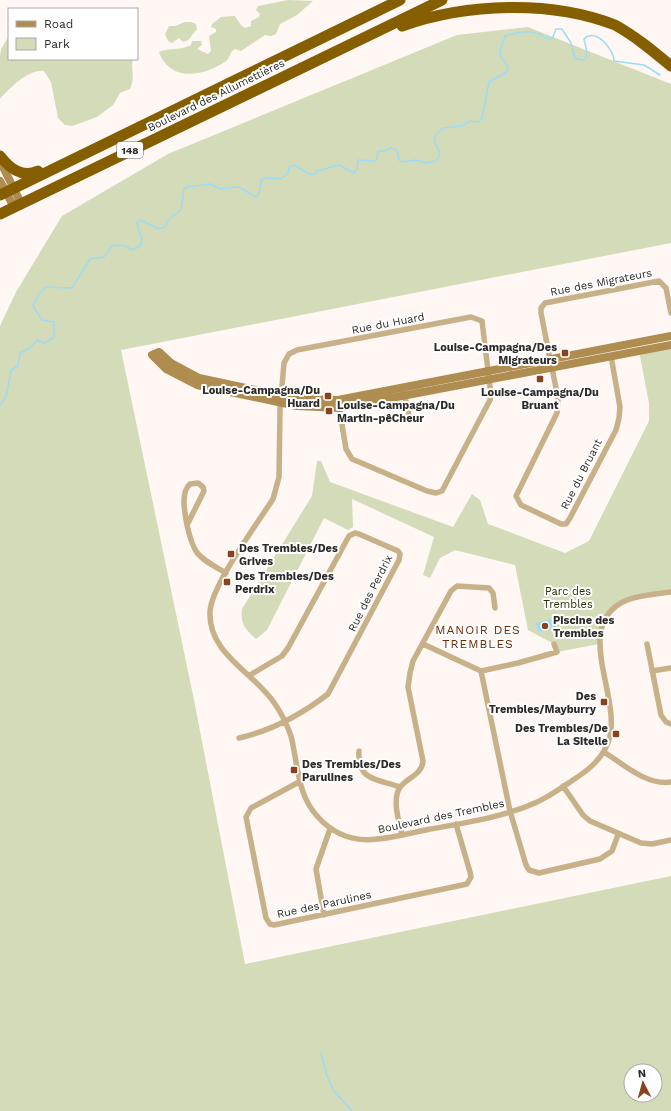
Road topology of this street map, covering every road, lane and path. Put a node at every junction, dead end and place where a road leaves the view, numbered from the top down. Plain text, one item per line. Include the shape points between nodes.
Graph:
1 (400, 0) edge
2 (442, 0) edge
3 (671, 66) edge
4 (280, 78) junction
5 (232, 82) junction
6 (239, 98) junction
7 (0, 156) edge
8 (75, 158) junction
9 (0, 161) edge
10 (0, 181) edge
11 (7, 192) edge
12 (18, 205) junction
13 (0, 214) edge
14 (671, 313) edge
15 (671, 336) edge
16 (671, 345) edge
17 (610, 352) junction
18 (550, 359) junction
19 (552, 368) junction
20 (488, 375) junction
21 (404, 392) junction
22 (282, 399) junction
23 (338, 400) junction
24 (340, 408) junction
25 (410, 420) dead end
26 (187, 525) junction
27 (226, 573) junction
28 (671, 592) edge
29 (495, 608) dead end
30 (423, 644) junction
31 (554, 644) dead end
32 (647, 644) dead end
33 (671, 668) edge
34 (481, 671) junction
35 (652, 671) junction
36 (250, 675) junction
37 (284, 720) junction
38 (671, 724) edge
39 (239, 738) dead end
40 (359, 751) dead end
41 (604, 752) junction
42 (299, 782) junction
43 (671, 782) edge
44 (400, 786) junction
45 (564, 786) junction
46 (510, 811) junction
47 (456, 824) junction
48 (330, 829) junction
49 (402, 834) junction
50 (618, 835) junction
51 (671, 840) edge
52 (324, 914) junction

1 - 5 highway, Boulevard des Allumettières / 148
2 - 4 highway, Boulevard des Allumettières / 148
3 - 4 highway via 640,40 614,24 592,15 546,4 518,4 483,6 419,20 379,34
4 - 6 highway, Boulevard des Allumettières / 148
5 - 6 highway
5 - 8 highway, Boulevard des Allumettières / 148
6 - 12 highway, Boulevard des Allumettières / 148
7 - 8 highway via 13,170 26,174
8 - 11 highway, Boulevard des Allumettières / 148
9 - 11 street
10 - 11 street
11 - 12 street
12 - 13 highway, Boulevard des Allumettières / 148
14 - 18 street, Rue des Migrateurs via 666,288 659,281 545,303 541,313
15 - 17 street
16 - 17 street
17 - 18 street
17 - 19 street
17 - 19 street, Rue du Bruant via 620,407 618,424 566,524 521,505 516,496 557,413 558,398
18 - 19 street
18 - 20 street
19 - 20 street
20 - 21 street
20 - 22 street, Rue du Huard via 483,324 479,318 471,317 292,352 285,359
20 - 24 street, Rue du Huard via 490,400 445,487 439,492 427,491 352,459 346,449
21 - 23 street
21 - 24 street
21 - 25 street
22 - 22 street via 199,378 171,363 159,352 152,355 166,369 197,385
22 - 23 street
22 - 24 street via 309,408
22 - 27 street, Boulevard des Trembles via 276,491
23 - 24 street
26 - 26 street via 204,495 203,487 198,483 190,484 186,490
26 - 27 street via 192,546 198,556
27 - 36 street, Boulevard des Trembles via 212,598 211,626 221,648
28 - 41 street, Boulevard des Trembles via 625,601 614,609 604,624 600,637 600,652 612,722 610,738
29 - 30 street via 493,593 489,588 457,586 451,591
30 - 34 street
30 - 44 street via 411,665 408,687 423,757 422,765 417,773
31 - 34 street via 557,652
32 - 35 street
33 - 35 street
34 - 46 street
35 - 38 street via 661,715
36 - 37 street, Boulevard des Trembles via 268,694
36 - 37 street, Rue des Perdrix via 282,656 288,648 349,536 355,533 398,551 399,560 328,694
37 - 39 street via 264,731
37 - 42 street, Boulevard des Trembles via 293,745
40 - 44 street via 362,772
41 - 43 street via 652,781
41 - 45 street, Boulevard des Trembles via 591,768
42 - 48 street, Boulevard des Trembles via 310,808
42 - 52 street, Rue des Parulines via 251,808 246,821 268,921 277,925
44 - 49 street via 397,802
45 - 46 street, Boulevard des Trembles via 536,802
45 - 50 street via 586,818
46 - 47 street, Boulevard des Trembles
46 - 50 street via 526,865 534,872 600,859 612,851
47 - 49 street, Boulevard des Trembles
47 - 52 street, Rue des Parulines via 471,877 467,884
48 - 49 street, Boulevard des Trembles via 363,840
48 - 52 street via 316,870
50 - 51 street via 647,844

